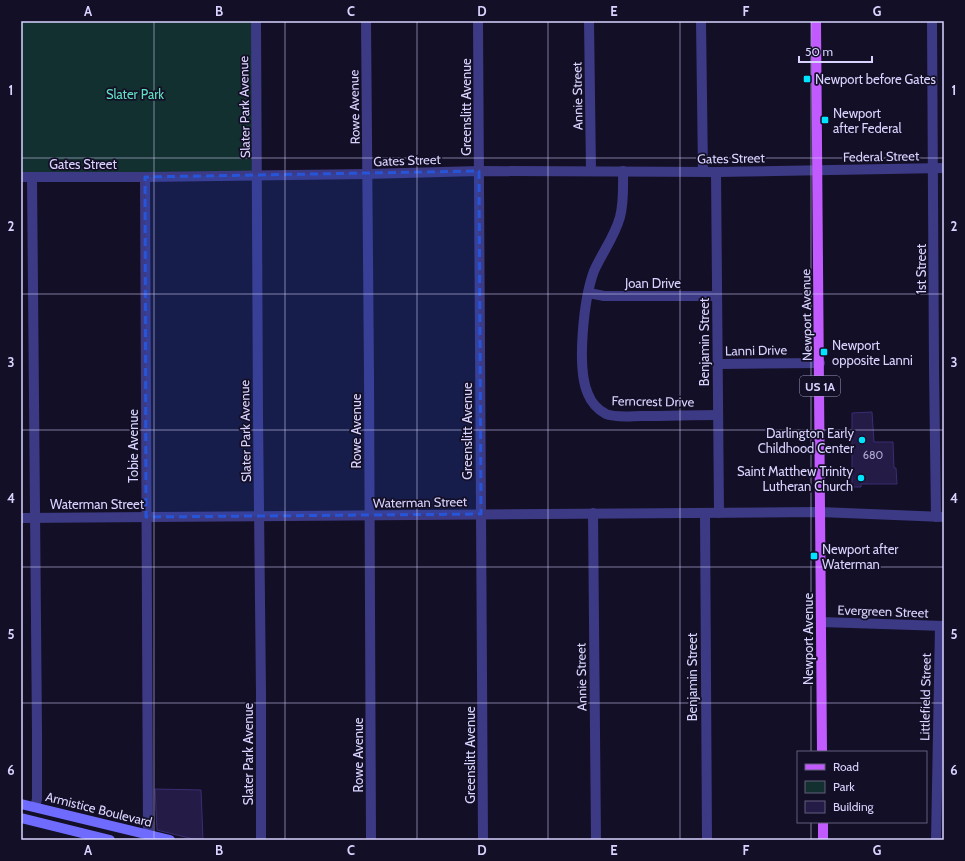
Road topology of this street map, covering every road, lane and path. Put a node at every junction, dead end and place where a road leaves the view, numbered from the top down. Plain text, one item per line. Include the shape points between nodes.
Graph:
1 (256, 21) edge
2 (366, 21) edge
3 (478, 21) edge
4 (589, 21) edge
5 (702, 21) edge
6 (816, 21) edge
7 (932, 21) edge
8 (944, 168) edge
9 (933, 169) junction
10 (817, 170) junction
11 (479, 171) junction
12 (623, 171) junction
13 (591, 172) junction
14 (703, 172) junction
15 (716, 172) junction
16 (367, 174) junction
17 (257, 175) junction
18 (32, 176) junction
19 (21, 177) edge
20 (145, 177) junction
21 (589, 293) junction
22 (717, 296) junction
23 (820, 363) junction
24 (718, 364) junction
25 (939, 368) edge
26 (718, 415) junction
27 (820, 512) junction
28 (593, 513) junction
29 (705, 513) junction
30 (719, 513) junction
31 (481, 514) junction
32 (259, 516) junction
33 (370, 516) junction
34 (146, 517) junction
35 (940, 517) edge
36 (21, 518) edge
37 (35, 518) junction
38 (821, 622) junction
39 (942, 626) edge
40 (822, 751) edge
41 (21, 804) edge
42 (36, 807) junction
43 (21, 818) edge
44 (823, 823) edge
45 (148, 835) junction
46 (110, 840) edge
47 (170, 840) edge
48 (261, 840) edge
49 (371, 840) edge
50 (483, 840) edge
51 (596, 840) edge
52 (707, 840) edge
53 (823, 840) edge
54 (936, 840) edge

1 - 17 street, Slater Park Avenue
2 - 16 street, Rowe Avenue
3 - 11 street, Greenslitt Avenue
4 - 13 street, Annie Street
5 - 14 street
6 - 10 main road, Newport Avenue / US 1A
7 - 9 street, 1st Street
8 - 9 street, Federal Street
9 - 10 street, Federal Street
9 - 25 street, 1st Street
10 - 15 street, Gates Street
10 - 23 main road, Newport Avenue / US 1A
11 - 13 street, Gates Street
11 - 16 street, Gates Street
11 - 31 street, Greenslitt Avenue
12 - 13 street, Gates Street
12 - 14 street, Gates Street
12 - 21 street, Ferncrest Drive via 621,216 594,272
14 - 15 street, Gates Street
15 - 22 street, Benjamin Street
16 - 17 street, Gates Street
16 - 33 street, Rowe Avenue
17 - 20 street, Gates Street
17 - 32 street, Slater Park Avenue
18 - 19 street, Gates Street
18 - 20 street, Gates Street
18 - 37 street
20 - 34 street, Tobie Avenue
21 - 22 street, Joan Drive via 604,296
21 - 26 street, Ferncrest Drive via 583,329 584,379 588,394 596,408 607,414 624,416
22 - 24 street, Benjamin Street
23 - 24 street, Lanni Drive
23 - 27 main road, Newport Avenue / US 1A
24 - 26 street, Benjamin Street
25 - 35 street, 1st Street
26 - 30 street, Benjamin Street
27 - 30 street, Waterman Street
27 - 35 street, Waterman Street
27 - 38 main road, Newport Avenue / US 1A
28 - 29 street, Waterman Street
28 - 31 street, Waterman Street
28 - 51 street, Annie Street
29 - 30 street, Waterman Street
29 - 52 street, Benjamin Street
31 - 33 street, Waterman Street
31 - 50 street, Greenslitt Avenue
32 - 33 street, Waterman Street
32 - 34 street, Waterman Street
32 - 48 street, Slater Park Avenue
33 - 49 street, Rowe Avenue
34 - 37 street, Waterman Street
34 - 45 street, Tobie Avenue
36 - 37 street, Waterman Street
37 - 42 street
38 - 39 street, Evergreen Street
38 - 40 main road, Newport Avenue / US 1A
39 - 54 street, Littlefield Street
41 - 42 main road, Armistice Boulevard
42 - 45 main road, Armistice Boulevard
43 - 46 main road
44 - 53 main road
45 - 47 main road, Armistice Boulevard

